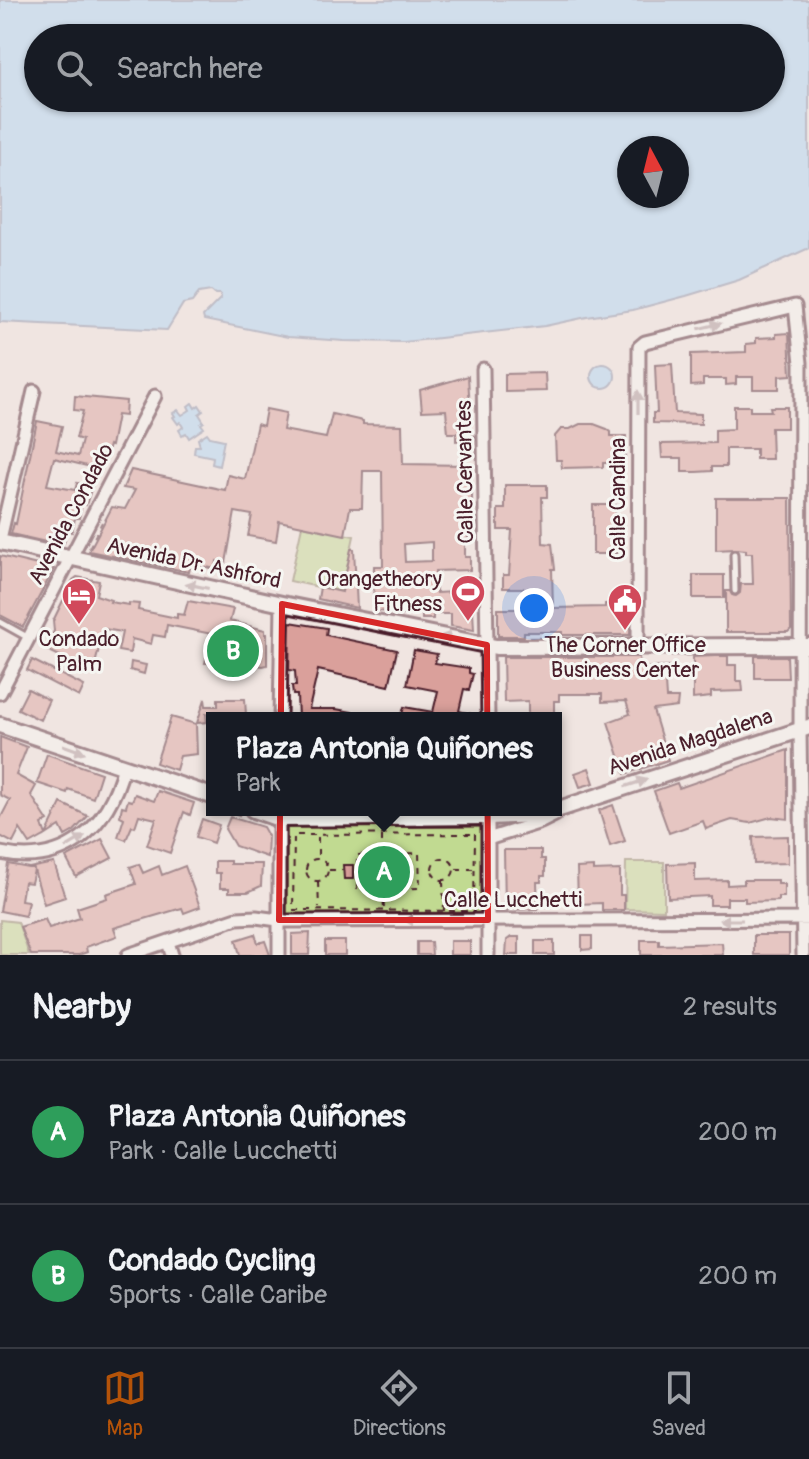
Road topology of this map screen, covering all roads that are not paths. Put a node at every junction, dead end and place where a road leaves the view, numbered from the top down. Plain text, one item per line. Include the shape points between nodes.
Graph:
1 (805, 363) edge
2 (483, 369) dead end
3 (34, 391) dead end
4 (155, 396) dead end
5 (0, 540) edge
6 (734, 554) dead end
7 (70, 558) junction
8 (735, 591) dead end
9 (282, 604) junction
10 (0, 622) edge
11 (737, 632) dead end
12 (28, 638) junction
13 (487, 645) junction
14 (805, 646) edge
15 (638, 648) junction
16 (737, 648) junction
17 (0, 693) edge
18 (280, 712) edge
19 (488, 712) edge
20 (0, 725) edge
21 (805, 728) edge
22 (124, 766) junction
23 (206, 794) edge
24 (562, 808) edge
25 (279, 816) edge
26 (488, 816) edge
27 (552, 816) edge
28 (488, 839) junction
29 (0, 853) edge
30 (806, 919) edge
31 (279, 920) junction
32 (488, 920) junction
33 (168, 942) junction
34 (128, 955) edge
35 (172, 955) edge
36 (279, 955) edge
37 (488, 955) edge
38 (803, 955) edge

1 - 14 street
15 -> 1 street, Calle Candina via 640,345 795,306
2 - 13 street, Calle Cervantes
3 - 5 street
4 - 7 street, Avenida Condado
5 - 7 street, Avenida Dr. Ashford
6 - 8 lane
9 -> 7 street, Avenida Dr. Ashford
7 - 12 street, Avenida Condado
13 -> 9 street, Avenida Dr. Ashford
9 - 18 street
10 - 12 lane
11 - 16 lane
12 - 17 street, Avenida Condado
13 - 15 street, Avenida Dr. Ashford
13 - 19 street, Calle Cervantes
14 - 16 street, Avenida Dr. Ashford
14 - 21 street
15 - 16 street, Avenida Dr. Ashford
20 -> 22 street
24 -> 21 street, Avenida Magdalena
21 - 30 street
22 - 23 street
29 -> 22 street via 37,856 77,842 112,800
25 - 31 street
26 - 28 street
27 - 28 street
28 - 32 street
30 -> 32 street, Calle Lucchetti
30 - 38 street
32 -> 31 street, Calle Lucchetti
31 - 33 street, Calle Lucchetti via 237,918
31 - 36 street
32 - 37 street
33 - 34 street, Calle Lucchetti
33 - 35 street

